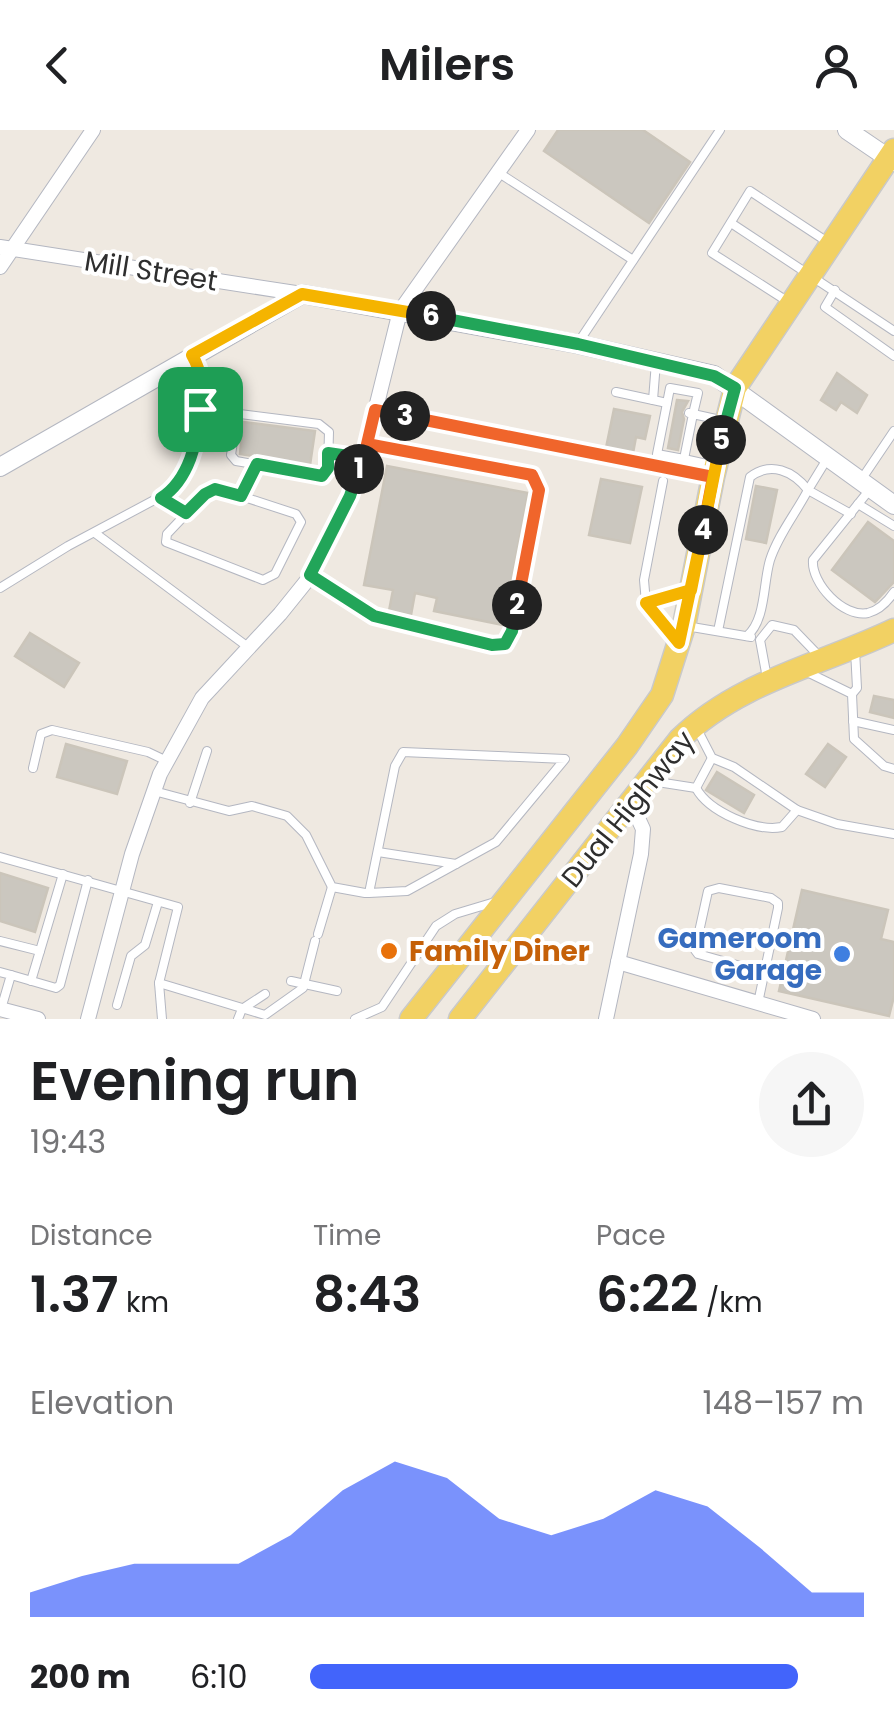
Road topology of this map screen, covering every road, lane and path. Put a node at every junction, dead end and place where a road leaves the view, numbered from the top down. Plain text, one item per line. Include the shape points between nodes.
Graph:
1 (92, 130) edge
2 (720, 130) edge
3 (847, 130) edge
4 (524, 131) edge
5 (892, 157) edge
6 (499, 173) junction
7 (731, 223) junction
8 (830, 244) junction
9 (6, 248) edge
10 (633, 260) junction
11 (0, 266) edge
12 (810, 273) junction
13 (835, 290) junction
14 (302, 294) junction
15 (790, 303) junction
16 (400, 311) junction
17 (894, 331) edge
18 (578, 344) junction
19 (192, 355) junction
20 (894, 356) edge
21 (656, 362) junction
22 (735, 388) junction
23 (616, 392) dead end
24 (653, 400) junction
25 (669, 407) junction
26 (200, 409) junction
27 (375, 410) junction
28 (237, 414) junction
29 (691, 414) junction
30 (725, 421) junction
31 (894, 430) edge
32 (365, 451) junction
33 (328, 453) junction
34 (828, 456) junction
35 (684, 459) junction
36 (257, 464) junction
37 (0, 468) edge
38 (714, 471) junction
39 (663, 482) dead end
40 (866, 484) junction
41 (808, 490) junction
42 (241, 496) junction
43 (161, 498) junction
44 (858, 504) junction
45 (894, 505) edge
46 (186, 513) junction
47 (852, 514) junction
48 (894, 526) edge
49 (94, 533) junction
50 (310, 575) junction
51 (0, 588) edge
52 (691, 590) junction
53 (894, 592) edge
54 (646, 603) junction
55 (894, 630) edge
56 (718, 631) junction
57 (682, 634) junction
58 (746, 636) junction
59 (760, 640) junction
60 (248, 647) junction
61 (854, 647) junction
62 (823, 660) junction
63 (800, 669) junction
64 (768, 682) junction
65 (852, 694) junction
66 (854, 722) junction
67 (695, 725) junction
68 (894, 730) edge
69 (207, 751) dead end
70 (712, 758) junction
71 (167, 761) junction
72 (33, 768) dead end
73 (894, 769) edge
74 (648, 781) junction
75 (696, 788) junction
76 (154, 791) junction
77 (190, 803) junction
78 (631, 803) junction
79 (798, 810) junction
80 (894, 834) edge
81 (378, 852) junction
82 (0, 857) edge
83 (456, 864) junction
84 (63, 874) junction
85 (88, 880) junction
86 (332, 887) junction
87 (122, 891) junction
88 (369, 893) junction
89 (506, 898) junction
90 (158, 902) junction
91 (0, 941) edge
92 (108, 949) junction
93 (40, 951) junction
94 (131, 956) junction
95 (618, 962) junction
96 (0, 972) edge
97 (764, 973) junction
98 (11, 975) junction
99 (31, 981) junction
100 (291, 982) dead end
101 (304, 982) junction
102 (159, 983) junction
103 (337, 991) dead end
104 (265, 994) dead end
105 (374, 1001) dead end
106 (758, 1003) junction
107 (117, 1005) dead end
108 (396, 1008) edge
109 (0, 1009) edge
110 (240, 1014) edge
111 (38, 1019) edge
112 (88, 1019) edge
113 (162, 1019) edge
114 (355, 1019) edge
115 (460, 1019) edge
116 (606, 1019) edge
117 (813, 1019) edge

1 - 9 street
2 - 10 lane
3 - 5 street
4 - 6 street
5 - 8 main road, Dual Highway
6 - 10 lane
6 - 16 street
7 - 8 lane via 750,191
7 - 12 lane
7 - 15 lane via 712,253
8 - 12 main road, Dual Highway
9 - 11 street
9 - 14 street, Mill Street
10 - 18 lane
12 - 13 lane
12 - 15 main road, Dual Highway
13 - 17 lane
13 - 20 lane via 825,307
14 - 16 street
14 - 19 street
15 - 22 main road, Dual Highway
16 - 18 street
16 - 27 street
18 - 21 street
19 - 26 lane via 202,381
19 - 37 street
21 - 22 street
21 - 24 lane
22 - 30 main road, Dual Highway
22 - 34 street
23 - 24 lane
24 - 25 lane
25 - 29 lane via 670,388 698,393
25 - 35 lane via 657,454
26 - 28 lane
26 - 43 lane via 186,468
27 - 32 street
27 - 38 lane
28 - 33 lane via 319,424 329,432
28 - 36 lane via 232,455
29 - 30 lane
29 - 35 lane
30 - 38 main road, Dual Highway
31 - 40 lane
32 - 33 lane
32 - 50 street
32 - 50 lane via 532,475 539,490 512,631 505,644 492,645 374,616
33 - 36 lane via 322,476
34 - 40 street
34 - 41 lane
35 - 38 lane
36 - 42 lane
38 - 52 main road, Dual Highway
39 - 54 lane via 644,580
40 - 44 lane
40 - 45 street
41 - 47 lane
41 - 56 lane via 779,470 750,477
41 - 58 lane via 770,561 758,618
42 - 46 lane via 215,489
42 - 46 lane via 296,514 301,522 276,574 263,580 166,542
43 - 46 lane
43 - 49 lane
44 - 47 lane
44 - 48 lane
47 - 53 lane via 813,560 820,588 870,613
49 - 51 lane
49 - 60 lane
50 - 60 street
52 - 54 lane
52 - 57 main road, Dual Highway
54 - 57 lane
55 - 61 main road, Dual Highway
56 - 57 lane
56 - 58 lane
57 - 89 main road, Dual Highway via 650,714
58 - 59 lane
59 - 62 lane via 772,624 785,626
59 - 64 lane
60 - 71 street via 202,698
61 - 62 main road, Dual Highway
61 - 65 lane
62 - 63 main road, Dual Highway
63 - 64 main road, Dual Highway
63 - 65 lane
64 - 67 main road, Dual Highway
65 - 66 lane
66 - 68 lane
66 - 73 lane via 854,739
67 - 70 lane
67 - 74 main road, Dual Highway
69 - 77 lane
70 - 75 lane
70 - 79 lane
71 - 72 lane via 52,730 41,734
71 - 76 street
74 - 75 lane
74 - 78 main road, Dual Highway
75 - 79 lane via 709,803 764,828 782,827
76 - 77 lane
76 - 87 street
77 - 86 lane via 229,811 252,806 287,816 306,834
78 - 95 street via 642,842
78 - 115 main road, Dual Highway
79 - 80 lane
81 - 83 lane
81 - 83 lane via 394,766 404,752 565,759 496,842
81 - 88 lane
82 - 84 lane
83 - 88 lane via 407,890
84 - 85 lane
84 - 93 lane
85 - 87 lane
85 - 99 lane via 60,985
86 - 88 lane
86 - 101 lane
87 - 90 lane
87 - 92 street
89 - 108 main road, Dual Highway via 461,955
89 - 108 lane via 436,926
90 - 94 lane via 146,945
90 - 102 lane via 178,907
91 - 93 lane
92 - 94 lane
92 - 112 street
93 - 99 lane
94 - 107 lane
95 - 106 street
95 - 116 street
96 - 98 lane
97 - 97 lane via 778,903 708,890 695,950
97 - 106 lane
98 - 99 lane
98 - 109 lane
100 - 101 lane
101 - 103 lane
101 - 110 lane via 264,1015
102 - 110 lane
102 - 113 lane
104 - 110 lane
105 - 108 lane
106 - 117 street
108 - 114 lane
109 - 111 street

